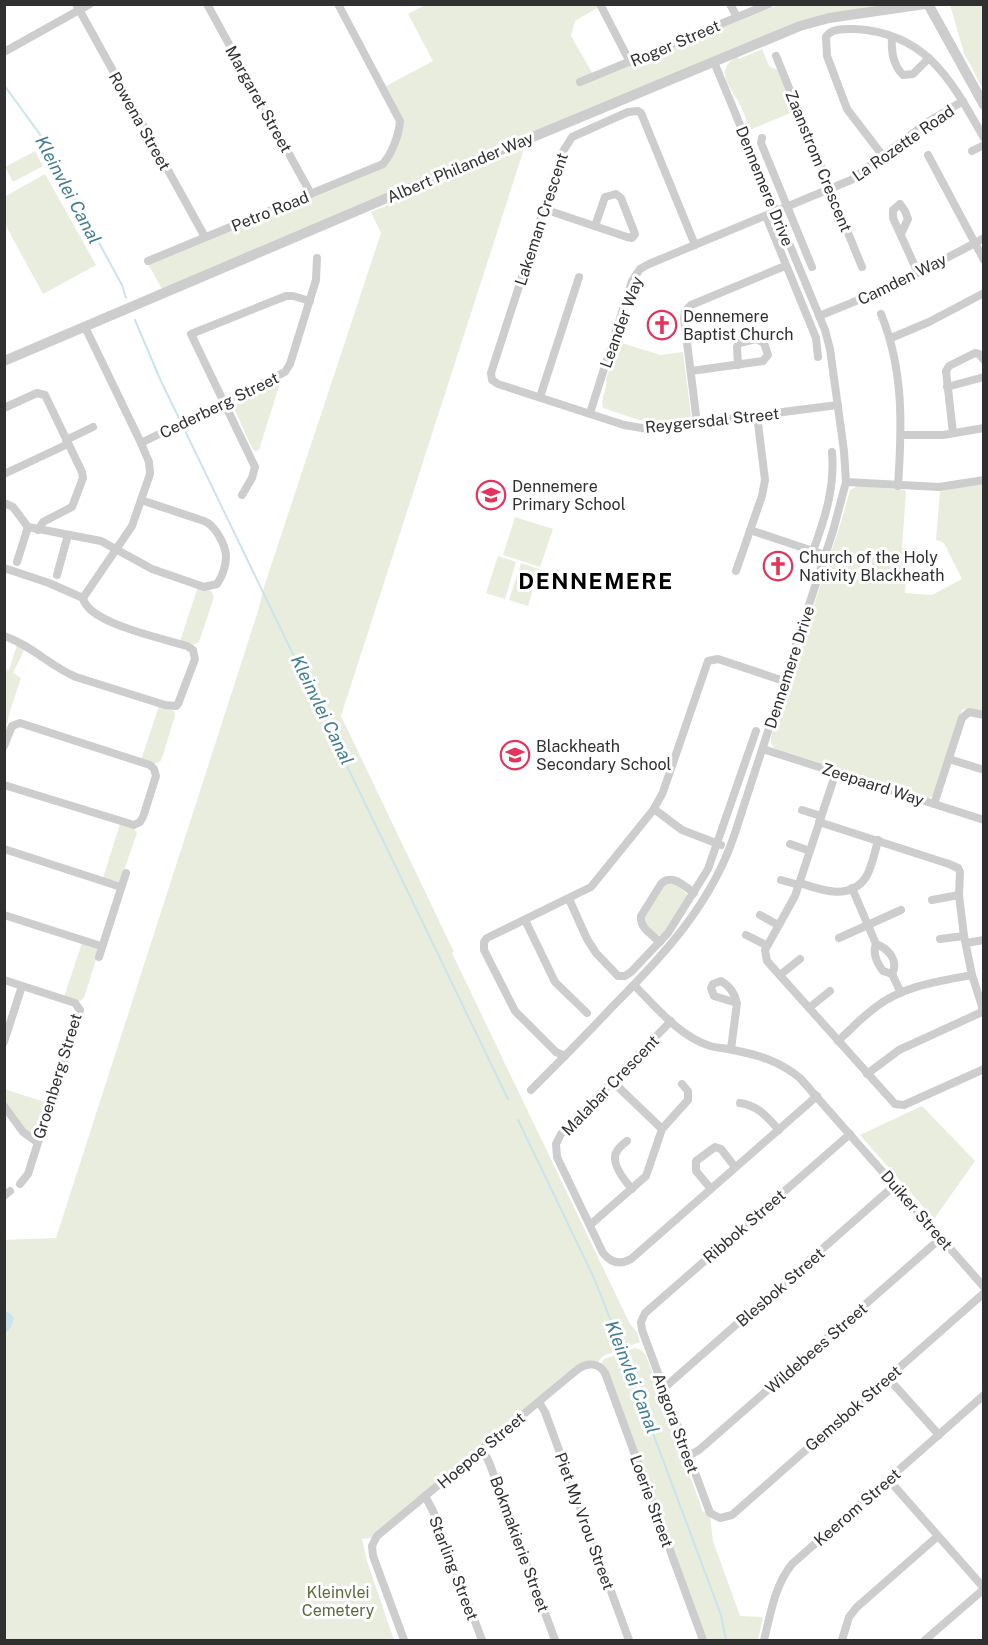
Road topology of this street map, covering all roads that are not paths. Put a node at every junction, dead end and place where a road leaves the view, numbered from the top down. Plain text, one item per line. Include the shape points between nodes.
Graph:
1 (90, 4) edge
2 (207, 4) edge
3 (338, 4) edge
4 (600, 4) edge
5 (730, 4) edge
6 (770, 4) edge
7 (926, 4) edge
8 (78, 7) edge
9 (737, 17) junction
10 (892, 37) junction
11 (4, 52) edge
12 (776, 56) dead end
13 (929, 58) junction
14 (630, 62) junction
15 (714, 62) junction
16 (580, 82) dead end
17 (963, 101) junction
18 (984, 105) edge
19 (762, 138) dead end
20 (984, 138) edge
21 (984, 146) edge
22 (972, 152) dead end
23 (928, 155) dead end
24 (883, 156) junction
25 (830, 189) junction
26 (311, 194) junction
27 (787, 207) junction
28 (544, 209) junction
29 (776, 212) junction
30 (766, 216) junction
31 (595, 226) junction
32 (901, 234) dead end
33 (205, 237) junction
34 (984, 238) edge
35 (975, 243) junction
36 (695, 245) junction
37 (317, 258) dead end
38 (984, 260) edge
39 (148, 261) dead end
40 (785, 266) junction
41 (812, 267) dead end
42 (862, 267) dead end
43 (918, 273) junction
44 (579, 277) dead end
45 (984, 292) edge
46 (310, 301) junction
47 (881, 314) dead end
48 (819, 315) junction
49 (85, 327) junction
50 (191, 334) junction
51 (182, 338) dead end
52 (891, 338) junction
53 (818, 357) dead end
54 (984, 360) edge
55 (4, 361) edge
56 (738, 365) dead end
57 (691, 371) junction
58 (491, 373) joint
59 (984, 377) edge
60 (947, 387) junction
61 (540, 397) junction
62 (224, 402) junction
63 (838, 405) junction
64 (4, 408) edge
65 (590, 414) junction
66 (757, 415) junction
67 (697, 423) junction
68 (93, 427) dead end
69 (984, 428) edge
70 (953, 433) junction
71 (902, 435) junction
72 (67, 442) junction
73 (141, 443) junction
74 (832, 452) dead end
75 (4, 474) edge
76 (984, 480) edge
77 (846, 482) junction
78 (898, 486) junction
79 (242, 495) dead end
80 (141, 500) junction
81 (4, 503) edge
82 (28, 527) junction
83 (38, 530) junction
84 (750, 530) junction
85 (68, 535) junction
86 (117, 549) junction
87 (813, 551) junction
88 (825, 555) junction
89 (17, 562) dead end
90 (4, 568) edge
91 (736, 571) dead end
92 (57, 575) dead end
93 (83, 598) junction
94 (4, 636) edge
95 (784, 681) junction
96 (984, 715) edge
97 (756, 731) dead end
98 (4, 746) edge
99 (762, 749) junction
100 (949, 759) junction
101 (984, 770) edge
102 (836, 772) junction
103 (4, 785) edge
104 (934, 804) junction
105 (654, 809) junction
106 (802, 810) dead end
107 (820, 819) junction
108 (984, 820) edge
109 (878, 840) junction
110 (718, 844) junction
111 (790, 844) dead end
112 (730, 848) junction
113 (4, 849) edge
114 (810, 850) junction
115 (126, 873) dead end
116 (781, 880) dead end
117 (799, 884) junction
118 (121, 887) junction
119 (852, 888) junction
120 (694, 893) junction
121 (959, 895) junction
122 (569, 899) junction
123 (932, 900) dead end
124 (902, 910) dead end
125 (4, 915) edge
126 (760, 915) dead end
127 (525, 920) junction
128 (778, 925) junction
129 (868, 925) junction
130 (746, 935) dead end
131 (839, 938) dead end
132 (940, 939) dead end
133 (965, 939) junction
134 (984, 940) edge
135 (660, 942) junction
136 (101, 945) junction
137 (766, 945) junction
138 (876, 945) junction
139 (99, 957) dead end
140 (800, 959) dead end
141 (892, 974) junction
142 (780, 975) junction
143 (972, 975) junction
144 (4, 980) edge
145 (22, 986) junction
146 (634, 986) junction
147 (830, 991) dead end
148 (901, 993) junction
149 (737, 1004) dead end
150 (809, 1008) junction
151 (586, 1013) dead end
152 (671, 1021) junction
153 (838, 1041) junction
154 (4, 1042) edge
155 (731, 1049) junction
156 (565, 1056) junction
157 (984, 1069) edge
158 (867, 1074) junction
159 (612, 1081) junction
160 (682, 1084) dead end
161 (531, 1090) dead end
162 (817, 1096) junction
163 (740, 1103) dead end
164 (4, 1106) edge
165 (662, 1129) junction
166 (779, 1130) junction
167 (850, 1134) junction
168 (627, 1141) dead end
169 (37, 1142) junction
170 (735, 1167) junction
171 (20, 1184) dead end
172 (895, 1185) junction
173 (632, 1189) junction
174 (711, 1189) junction
175 (590, 1226) junction
176 (941, 1238) junction
177 (984, 1287) edge
178 (984, 1293) edge
179 (641, 1322) joint
180 (595, 1365) joint
181 (888, 1378) junction
182 (664, 1388) junction
183 (984, 1395) edge
184 (539, 1402) junction
185 (939, 1435) junction
186 (482, 1449) junction
187 (688, 1456) junction
188 (888, 1479) junction
189 (425, 1496) junction
190 (720, 1518) joint
191 (938, 1536) junction
192 (984, 1589) edge
193 (404, 1641) edge
194 (482, 1641) edge
195 (555, 1641) edge
196 (629, 1641) edge
197 (703, 1641) edge
198 (764, 1641) edge
199 (843, 1641) edge
200 (925, 1641) edge

1 - 8 street
2 - 26 street, Margaret Street
3 - 26 street, Petro Road via 399,116 399,128 383,164
4 - 14 street
5 - 9 street
6 - 9 street, Roger Street
7 - 15 street, Albert Philander Way via 818,20
7 - 18 street, Albert Philander Way
8 - 11 street
8 - 33 street, Rowena Street
9 - 14 street, Roger Street
10 - 13 street
10 - 13 street via 892,53 903,75 913,74
10 - 24 street via 851,29 831,32 825,40 847,109
12 - 25 street, Zaanstrom Crescent
13 - 17 street
14 - 16 street, Roger Street
15 - 29 street, Dennemere Drive
15 - 49 street, Albert Philander Way
17 - 20 street
17 - 24 street, La Rozette Road
19 - 27 street
21 - 22 street
23 - 35 street
24 - 25 street, La Rozette Road via 851,180
25 - 27 street, La Rozette Road
25 - 42 street, Zaanstrom Crescent
26 - 33 street, Petro Road
27 - 29 street, La Rozette Road
27 - 41 street
28 - 31 street
28 - 36 street, Lakeman Crescent via 569,139 638,111
28 - 58 street, Lakeman Crescent
29 - 30 street, Leander Way
29 - 48 street, Dennemere Drive
30 - 36 street, Leander Way
30 - 40 street
31 - 31 street via 629,238 635,234 616,194 605,197
32 - 43 street
33 - 39 street, Petro Road
34 - 35 street, Camden Way
35 - 38 street
35 - 43 street, Camden Way
36 - 65 street, Leander Way via 644,266 634,277
37 - 46 street, Cederberg Street
40 - 53 street via 816,338
40 - 57 street via 686,308
43 - 48 street, Camden Way
44 - 61 street
45 - 52 street
46 - 50 street via 286,296
46 - 62 street, Cederberg Street via 285,372
47 - 52 street
48 - 63 street, Dennemere Drive via 830,349
49 - 55 street, Albert Philander Way
49 - 73 street
50 - 51 street
50 - 62 street
52 - 71 street
54 - 60 street via 975,353 950,366 945,373
56 - 57 street
57 - 67 street
58 - 61 street, Reygersdal Street via 493,382
59 - 60 street
60 - 70 street
61 - 65 street, Reygersdal Street
62 - 73 street, Cederberg Street
62 - 79 street via 255,467
63 - 66 street, Reygersdal Street
63 - 77 street, Dennemere Drive
64 - 72 street via 43,393
65 - 67 street, Reygersdal Street via 648,429
66 - 67 street, Reygersdal Street
66 - 84 street via 765,480
68 - 72 street
69 - 70 street
70 - 71 street
71 - 78 street
72 - 75 street
72 - 83 street via 83,475 76,498 70,509 43,522
73 - 80 street via 150,466
74 - 87 street via 831,497
76 - 78 street via 939,487
77 - 78 street
77 - 88 street, Dennemere Drive
80 - 86 street via 132,526
80 - 86 street via 210,524 226,554 220,579 214,586 204,587 144,566
81 - 82 street via 13,507
82 - 83 street
82 - 89 street
83 - 85 street
84 - 87 street
84 - 91 street
85 - 86 street via 101,541
85 - 92 street
86 - 93 street
87 - 88 street
88 - 95 street, Dennemere Drive
90 - 93 street
93 - 94 street via 87,607 106,619 193,650 195,659 178,704 165,705 76,677
95 - 99 street, Dennemere Drive
95 - 105 street via 718,659 708,661 666,785
96 - 100 street via 964,715
97 - 110 street, Dennemere Drive
98 - 103 street via 10,728 23,724 150,765 156,778 143,818 134,825
99 - 102 street, Zeepaard Way
99 - 112 street, Dennemere Drive
100 - 101 street
100 - 104 street
102 - 104 street, Zeepaard Way
102 - 107 street
104 - 108 street, Zeepaard Way
105 - 110 street via 682,830
105 - 122 street via 595,883
106 - 107 street
107 - 109 street
107 - 114 street
109 - 119 street via 866,876
109 - 121 street via 954,866 960,872
110 - 112 street
110 - 120 street, Dennemere Drive
111 - 114 street
112 - 146 street, Dennemere Drive via 713,885 684,928
113 - 118 street
114 - 117 street
115 - 118 street
116 - 117 street
117 - 119 street via 833,893
117 - 128 street
118 - 136 street
119 - 129 street
120 - 135 street, Dennemere Drive
120 - 135 street via 671,879 661,884 640,920
121 - 123 street
121 - 133 street
122 - 127 street
122 - 135 street, Dennemere Drive via 591,946 620,976 631,972
124 - 129 street
125 - 136 street
126 - 128 street
127 - 151 street via 555,982
127 - 156 street via 487,938 483,949 516,1011 556,1052
128 - 137 street
129 - 131 street
129 - 138 street
130 - 137 street
132 - 133 street
133 - 134 street
133 - 143 street
136 - 139 street
137 - 142 street via 767,961
138 - 141 street via 879,966 884,973
138 - 141 street via 890,954 895,966
140 - 142 street
141 - 148 street
142 - 150 street
143 - 148 street via 932,982
143 - 158 street via 982,1012 899,1050
144 - 145 street, Groenberg Street
145 - 154 street
145 - 169 street, Groenberg Street via 75,1003 80,1010
146 - 152 street, Duiker Street
146 - 156 street, Dennemere Drive
147 - 150 street
148 - 153 street via 876,1007
149 - 155 street
150 - 153 street
152 - 155 street, Duiker Street via 697,1040
152 - 159 street, Malabar Crescent
153 - 158 street
155 - 162 street, Duiker Street via 757,1054 788,1068
156 - 161 street, Dennemere Drive
157 - 158 street via 901,1105 891,1101
159 - 165 street
159 - 175 street, Malabar Crescent via 556,1144 557,1157
160 - 165 street via 688,1091 688,1100
162 - 166 street, Malabar Crescent
162 - 167 street, Duiker Street
163 - 166 street via 762,1111
164 - 169 street via 23,1132
165 - 173 street via 649,1171
166 - 170 street, Malabar Crescent
167 - 172 street, Duiker Street
167 - 179 street, Ribbok Street via 645,1313
168 - 173 street via 615,1159
169 - 171 street, Groenberg Street
170 - 174 street, Malabar Crescent
170 - 174 street via 715,1147 696,1161 696,1171
172 - 176 street, Duiker Street
172 - 182 street, Blesbok Street
173 - 175 street
174 - 175 street, Malabar Crescent via 624,1262 606,1257
176 - 177 street, Duiker Street
176 - 187 street, Wildebees Street
178 - 181 street, Gemsbok Street
179 - 182 street, Angora Street
180 - 184 street, Hoepoe Street via 581,1367
180 - 197 street, Loerie Street via 605,1373
181 - 185 street
181 - 190 street, Gemsbok Street via 732,1515
182 - 187 street, Angora Street
183 - 185 street, Keerom Street
184 - 186 street, Hoepoe Street
184 - 196 street, Piet My Vrou Street
185 - 188 street, Keerom Street
186 - 189 street, Hoepoe Street
186 - 195 street, Bokmakierie Street
187 - 190 street, Angora Street via 708,1509
188 - 191 street
188 - 198 street, Keerom Street via 787,1571 775,1594
189 - 193 street, Hoepoe Street via 376,1536 372,1546
189 - 194 street, Starling Street
191 - 192 street
191 - 199 street via 857,1607 849,1617
192 - 200 street

